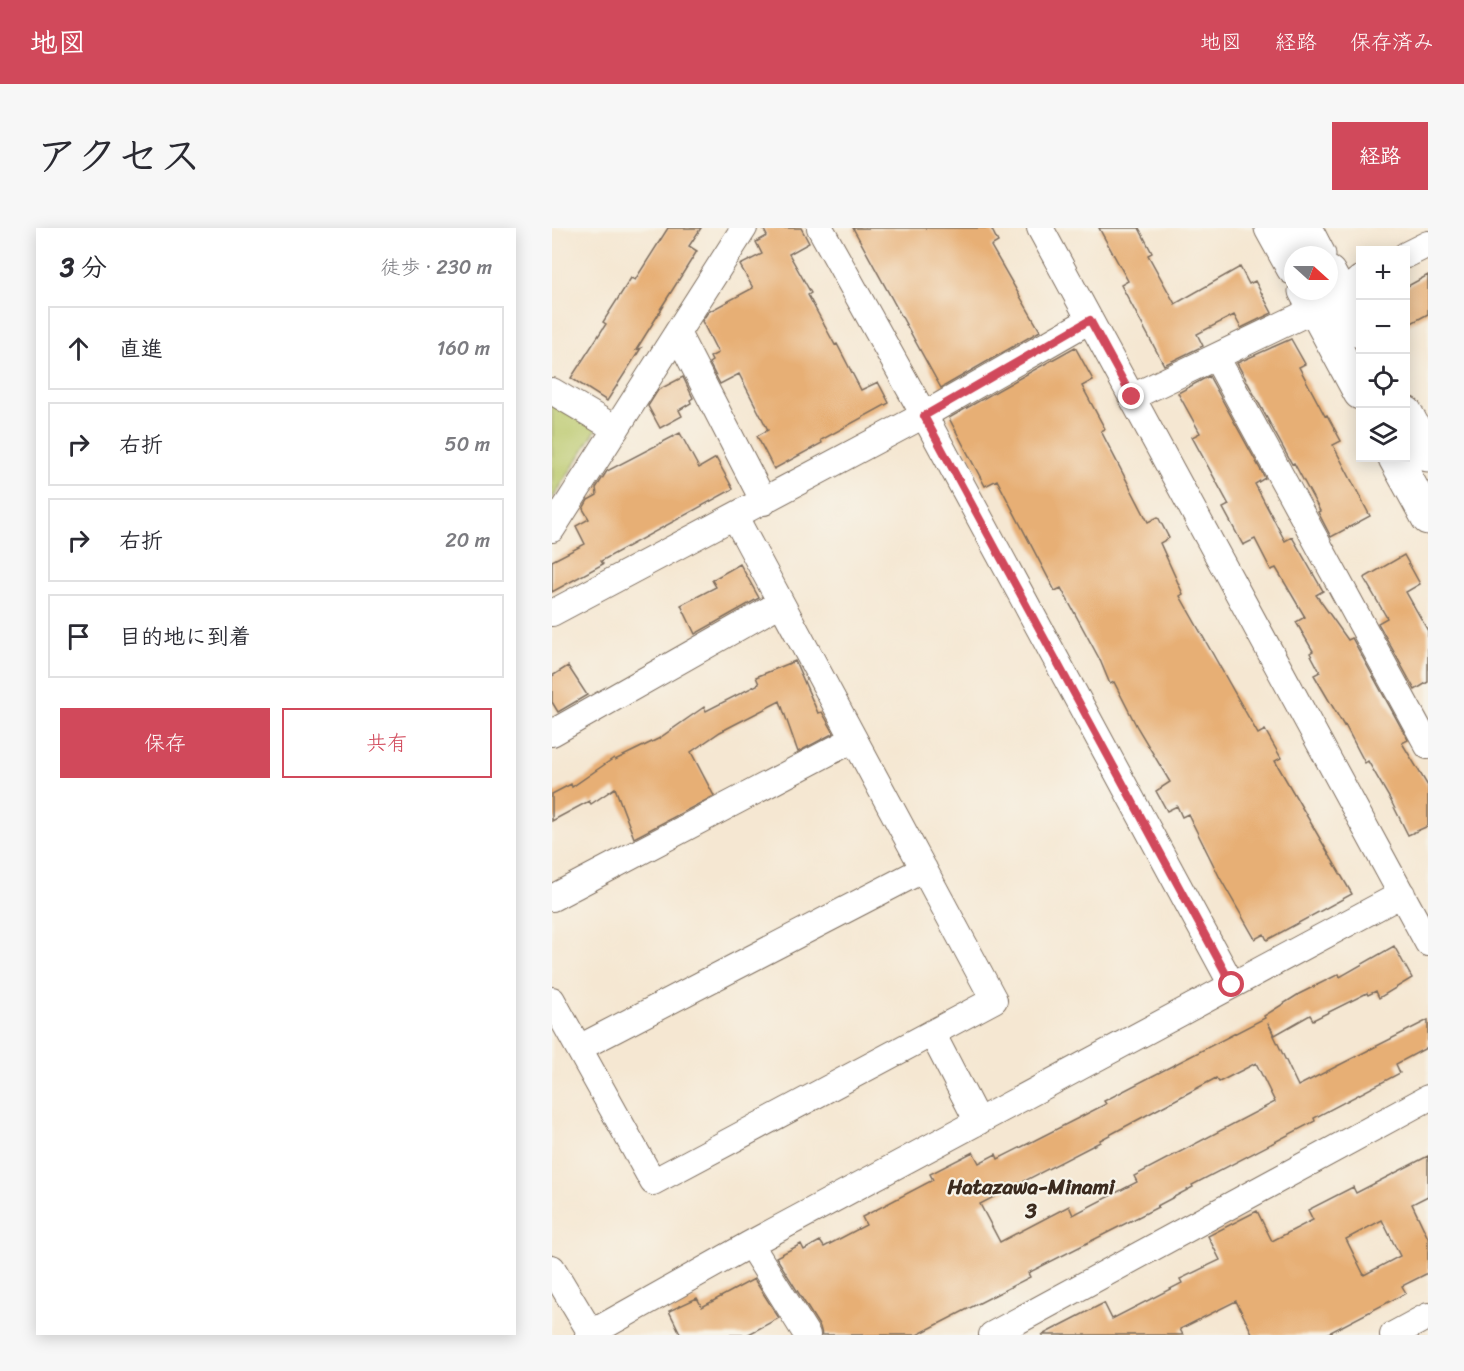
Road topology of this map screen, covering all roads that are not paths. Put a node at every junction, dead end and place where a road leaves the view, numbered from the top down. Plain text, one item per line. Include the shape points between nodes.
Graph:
1 (744, 228) edge
2 (820, 228) edge
3 (1040, 228) edge
4 (1271, 228) edge
5 (1305, 228) edge
6 (1428, 244) edge
7 (1314, 246) edge
8 (1284, 252) edge
9 (1410, 253) edge
10 (1312, 300) edge
11 (1333, 300) edge
12 (1338, 300) edge
13 (1090, 320) junction
14 (1356, 325) edge
15 (677, 333) junction
16 (1216, 357) junction
17 (1356, 379) edge
18 (552, 391) edge
19 (1132, 397) junction
20 (924, 416) junction
21 (1410, 421) edge
22 (616, 429) junction
23 (1428, 455) edge
24 (1397, 462) edge
25 (764, 502) junction
26 (735, 518) junction
27 (1428, 518) edge
28 (552, 530) edge
29 (781, 603) junction
30 (552, 613) edge
31 (552, 733) edge
32 (854, 740) junction
33 (1428, 746) edge
34 (924, 869) junction
35 (1402, 894) junction
36 (552, 898) edge
37 (1428, 944) edge
38 (1232, 985) junction
39 (552, 1000) edge
40 (932, 1033) junction
41 (579, 1048) junction
42 (1428, 1098) edge
43 (978, 1122) junction
44 (750, 1244) junction
45 (552, 1268) edge
46 (1428, 1316) edge
47 (589, 1334) edge
48 (807, 1335) edge
49 (992, 1335) edge
50 (1393, 1335) edge

1 - 15 street
2 - 20 street
3 - 13 street
4 - 8 street
5 - 7 street
6 - 9 street
10 - 16 street
11 - 17 street
12 - 14 street
13 - 19 street
13 - 20 street
15 - 22 street
15 - 25 street
16 - 19 street
16 - 33 street
18 - 22 street
19 - 35 street
20 - 25 street
20 - 38 street
21 - 23 street
22 - 28 street
24 - 27 street
25 - 26 street
26 - 29 street
26 - 30 street
29 - 31 street
29 - 32 street
32 - 34 street
32 - 36 street
34 - 40 street via 994,1000
34 - 41 street
35 - 37 street
35 - 38 street
38 - 43 street
39 - 41 street
40 - 41 street via 653,1182
40 - 43 street
42 - 49 street
43 - 44 street
44 - 47 street
44 - 48 street
45 - 47 street
46 - 50 street

